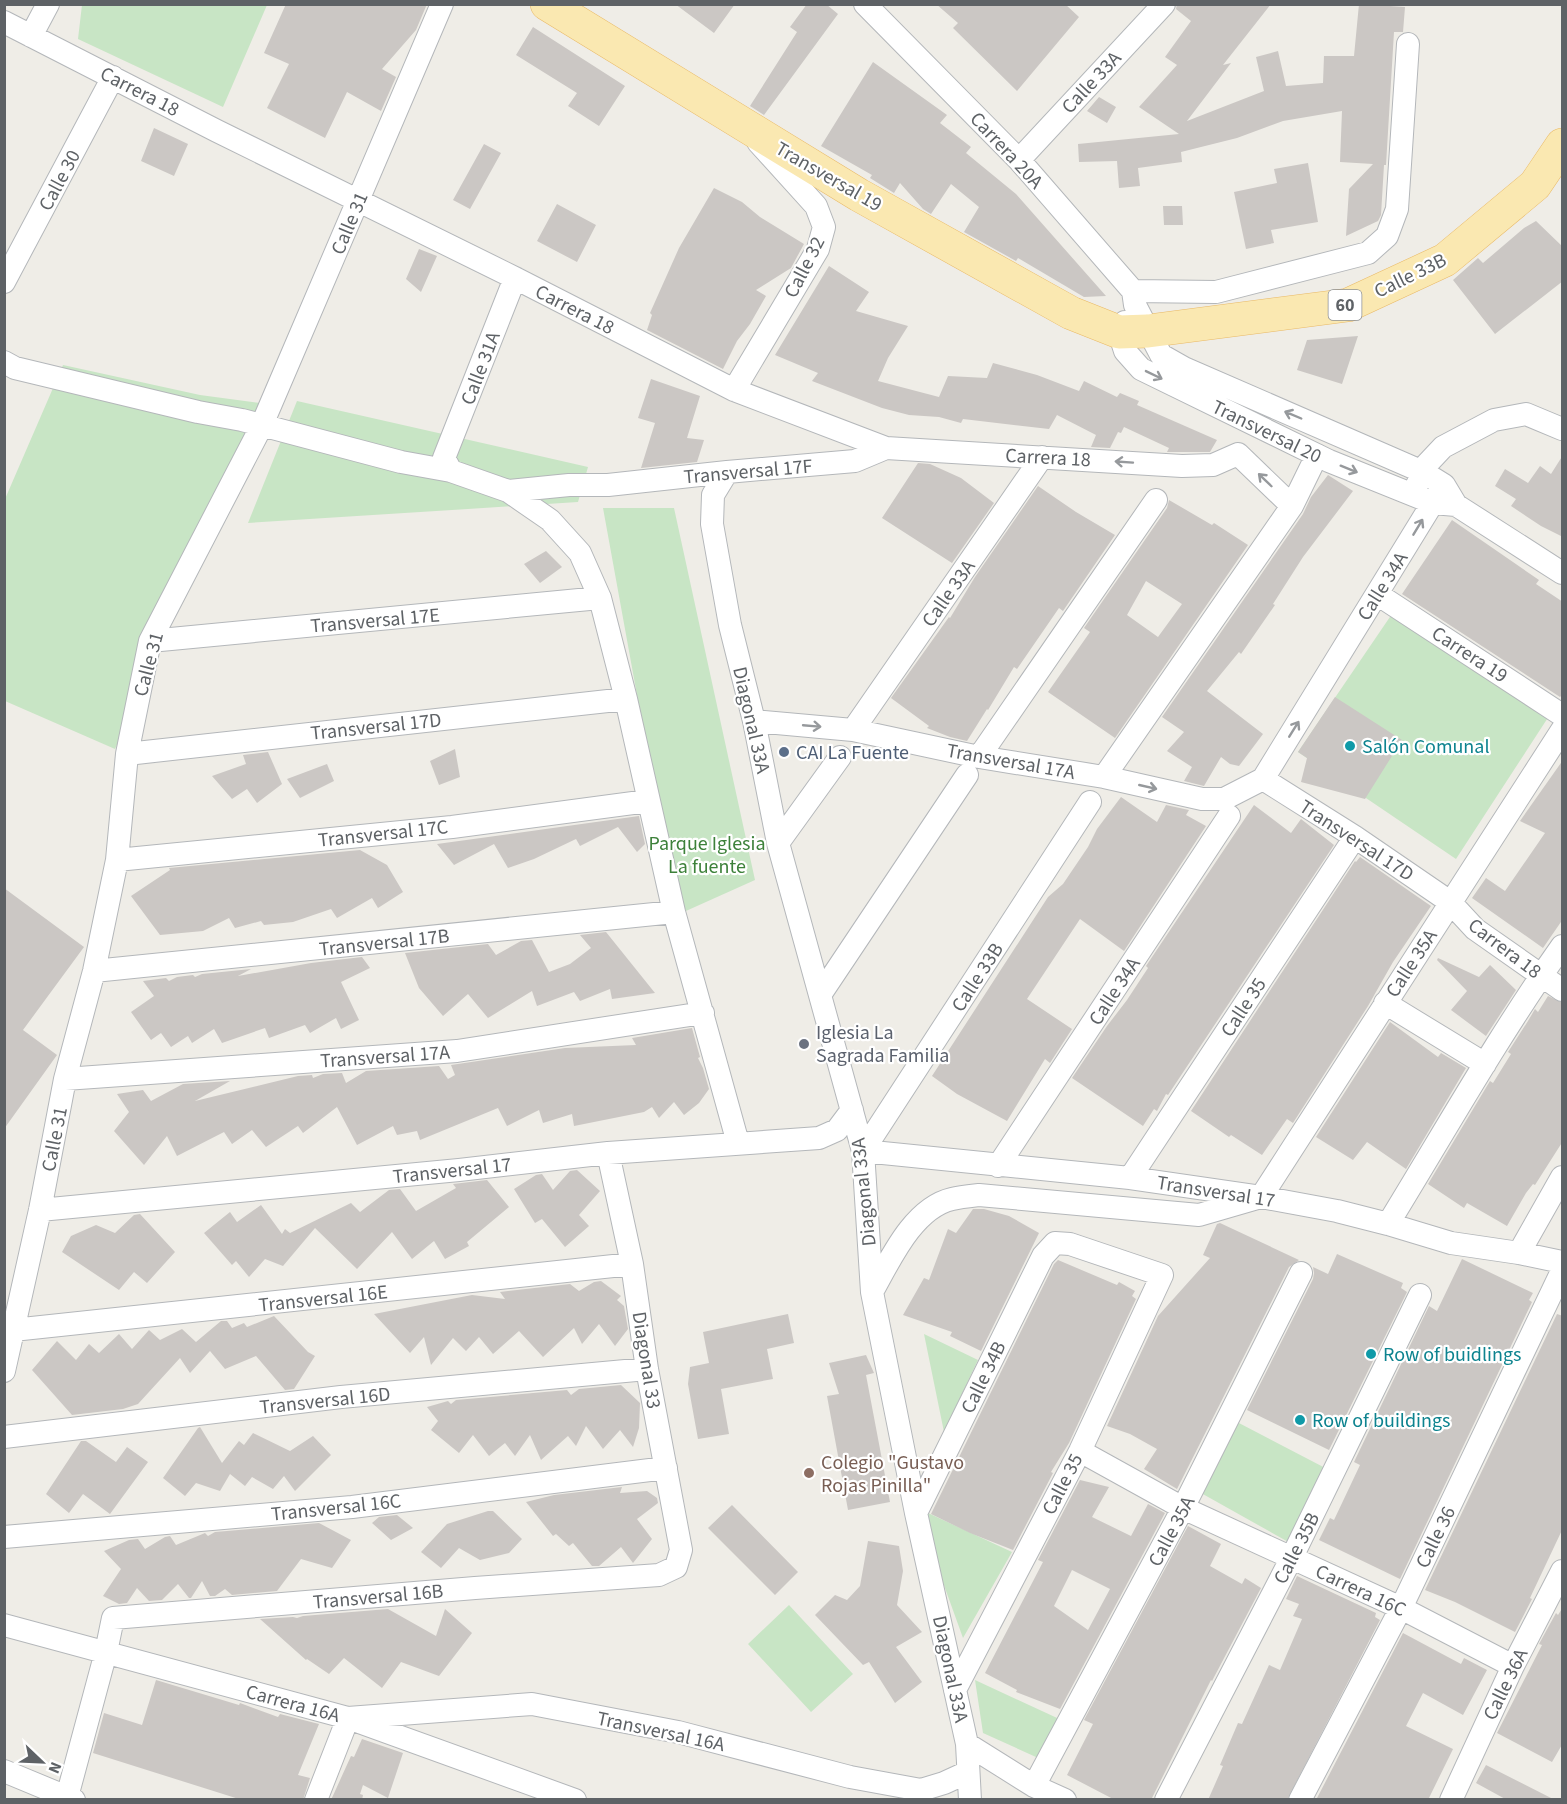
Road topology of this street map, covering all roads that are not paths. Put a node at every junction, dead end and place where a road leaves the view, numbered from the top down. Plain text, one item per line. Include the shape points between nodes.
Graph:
1 (48, 4) edge
2 (442, 4) edge
3 (547, 4) edge
4 (865, 4) edge
5 (1164, 4) edge
6 (4, 22) edge
7 (32, 36) junction
8 (1408, 44) dead end
9 (113, 77) junction
10 (742, 125) junction
11 (1563, 145) edge
12 (1019, 160) junction
13 (358, 201) junction
14 (515, 278) junction
15 (4, 282) edge
16 (1134, 315) junction
17 (4, 362) edge
18 (734, 390) junction
19 (1253, 424) junction
20 (261, 427) junction
21 (1563, 429) edge
22 (886, 448) junction
23 (1238, 454) junction
24 (1317, 455) junction
25 (1042, 457) junction
26 (448, 465) junction
27 (727, 472) junction
28 (1423, 472) junction
29 (508, 491) junction
30 (1430, 494) junction
31 (1156, 500) dead end
32 (1292, 506) junction
33 (1563, 573) edge
34 (1377, 594) junction
35 (600, 598) junction
36 (150, 641) junction
37 (626, 699) junction
38 (1563, 715) edge
39 (754, 721) junction
40 (853, 730) junction
41 (1563, 730) edge
42 (127, 754) junction
43 (840, 757) dead end
44 (973, 766) junction
45 (1104, 777) junction
46 (1263, 778) junction
47 (648, 801) junction
48 (1090, 802) dead end
49 (1229, 816) dead end
50 (1355, 837) junction
51 (778, 843) junction
52 (117, 860) junction
53 (1450, 902) junction
54 (674, 912) junction
55 (1563, 946) edge
56 (94, 971) junction
57 (1542, 975) junction
58 (1563, 990) edge
59 (820, 994) junction
60 (1385, 1003) junction
61 (703, 1013) junction
62 (1485, 1064) junction
63 (66, 1080) junction
64 (852, 1110) junction
65 (738, 1143) junction
66 (863, 1151) junction
67 (608, 1153) junction
68 (998, 1166) junction
69 (1563, 1177) edge
70 (1130, 1178) junction
71 (1261, 1197) junction
72 (40, 1210) junction
73 (1388, 1224) junction
74 (1519, 1253) junction
75 (1563, 1262) edge
76 (632, 1264) junction
77 (1563, 1271) edge
78 (1301, 1274) dead end
79 (1162, 1275) joint
80 (872, 1292) junction
81 (1420, 1295) dead end
82 (14, 1330) junction
83 (647, 1369) junction
84 (4, 1371) edge
85 (4, 1437) edge
86 (1080, 1451) junction
87 (666, 1468) junction
88 (1183, 1508) junction
89 (916, 1513) junction
90 (4, 1537) edge
91 (1292, 1557) junction
92 (676, 1567) joint
93 (1563, 1571) edge
94 (1401, 1608) junction
95 (4, 1625) edge
96 (106, 1652) junction
97 (1512, 1666) junction
98 (955, 1690) junction
99 (348, 1718) junction
100 (967, 1744) junction
101 (4, 1771) edge
102 (968, 1772) junction
103 (1034, 1786) junction
104 (70, 1798) edge
105 (316, 1800) edge
106 (575, 1800) edge
107 (970, 1800) edge
108 (1065, 1800) edge
109 (1166, 1800) edge
110 (1300, 1800) edge
111 (1451, 1800) edge

1 - 7 street
2 - 13 street, Calle 31
3 - 10 main road, Transversal 19
4 - 12 street, Carrera 20A
5 - 12 street, Calle 33A
6 - 7 street, Carrera 18
7 - 9 street, Carrera 18
8 - 16 street via 1397,209 1387,236 1368,253
9 - 13 street, Carrera 18
9 - 15 street, Calle 30
10 - 16 main road, Transversal 19 via 1071,313
10 - 18 street, Calle 32 via 816,206 824,227 818,249
11 - 16 main road, Calle 33B / 60 via 1535,185 1445,260 1348,304
12 - 16 street, Carrera 20A
13 - 14 street, Carrera 18
13 - 20 street, Calle 31
14 - 18 street, Carrera 18
14 - 26 street, Calle 31A
16 -> 19 street, Transversal 20 via 1125,351 1141,369
28 -> 16 street, Transversal 20 via 1184,368 1161,355
17 - 20 street via 15,368
18 - 22 street, Carrera 18
19 - 23 street
19 - 24 street, Transversal 20
20 - 26 street via 401,462
20 - 36 street, Calle 31
21 - 28 street via 1526,414 1494,420 1443,447
22 - 25 street, Carrera 18
22 - 27 street, Transversal 17F via 855,461
23 -> 25 street, Carrera 18 via 1213,465 1182,466
32 -> 23 street
24 -> 30 street, Transversal 20
24 - 32 street
25 - 40 street, Calle 33A
26 - 29 street
27 - 29 street, Transversal 17F
27 - 39 street, Diagonal 33A via 713,495 711,524
28 - 30 street
29 - 35 street via 550,520 580,553
30 - 33 street via 1456,505
34 -> 30 street, Calle 34A
31 - 44 street
32 - 45 street
34 - 38 street, Carrera 19
46 -> 34 street, Calle 34A
35 - 36 street, Transversal 17E
35 - 37 street
36 - 42 street, Calle 31
37 - 42 street, Transversal 17D
37 - 47 street
39 -> 40 street, Transversal 17A
39 - 51 street, Diagonal 33A
40 - 44 street, Transversal 17A
41 - 53 street, Calle 35A
42 - 52 street, Calle 31
43 - 51 street
44 - 45 street, Transversal 17A
44 - 59 street
45 -> 46 street, Transversal 17A via 1202,799 1224,799
46 - 50 street, Transversal 17D
47 - 52 street, Transversal 17C via 452,827
47 - 54 street
48 - 66 street, Calle 33B
49 - 68 street, Calle 34A
50 - 53 street, Transversal 17D
50 - 70 street, Calle 35
51 - 59 street, Diagonal 33A
52 - 56 street, Calle 31
53 - 57 street, Carrera 18 via 1475,928
53 - 60 street, Calle 35A
54 - 56 street, Transversal 17B
54 - 61 street
55 - 57 street
56 - 63 street, Calle 31
57 - 58 street, Carrera 18
57 - 62 street
59 - 64 street, Diagonal 33A
60 - 62 street
60 - 71 street, Calle 35A
61 - 63 street, Transversal 17A via 457,1050
61 - 65 street
62 - 73 street
63 - 72 street, Calle 31
64 - 65 street, Transversal 17 via 837,1130 819,1138
64 - 66 street, Diagonal 33A
65 - 67 street, Transversal 17
66 - 68 street, Transversal 17
66 - 80 street, Diagonal 33A
67 - 72 street, Transversal 17
67 - 76 street, Diagonal 33
68 - 70 street, Transversal 17
69 - 74 street
70 - 71 street, Transversal 17
71 - 73 street, Transversal 17
71 - 80 street via 1199,1215 979,1195 950,1199 923,1215 899,1244
72 - 82 street, Calle 31
73 - 74 street, Transversal 17 via 1450,1244
74 - 75 street, Transversal 17
76 - 82 street, Transversal 16E
76 - 83 street, Diagonal 33
77 - 94 street, Calle 36
78 - 88 street, Calle 35A
79 - 86 street, Calle 35
79 - 89 street, Calle 34B via 1070,1244 1054,1243 1042,1256
80 - 89 street, Diagonal 33A
81 - 91 street, Calle 35B
82 - 84 street, Calle 31
83 - 85 street, Transversal 16D via 341,1397
83 - 87 street, Diagonal 33
86 - 88 street, Carrera 16C
86 - 98 street, Calle 35
87 - 90 street, Transversal 16C via 352,1507
87 - 92 street, Diagonal 33 via 681,1551
88 - 91 street, Carrera 16C
88 - 103 street, Calle 35A
89 - 98 street, Diagonal 33A
91 - 94 street, Carrera 16C
91 - 109 street, Calle 35B
92 - 96 street, Transversal 16B via 659,1575 113,1618
93 - 97 street, Calle 36A
94 - 97 street, Carrera 16C
94 - 110 street, Calle 36
95 - 96 street, Carrera 16A
96 - 99 street, Carrera 16A
96 - 104 street
97 - 111 street, Calle 36A
98 - 100 street, Diagonal 33A
99 - 102 street, Transversal 16A via 532,1704 678,1732 850,1778 921,1790
99 - 105 street
99 - 106 street, Carrera 16A
100 - 102 street
100 - 103 street
101 - 104 street
102 - 107 street
103 - 108 street

